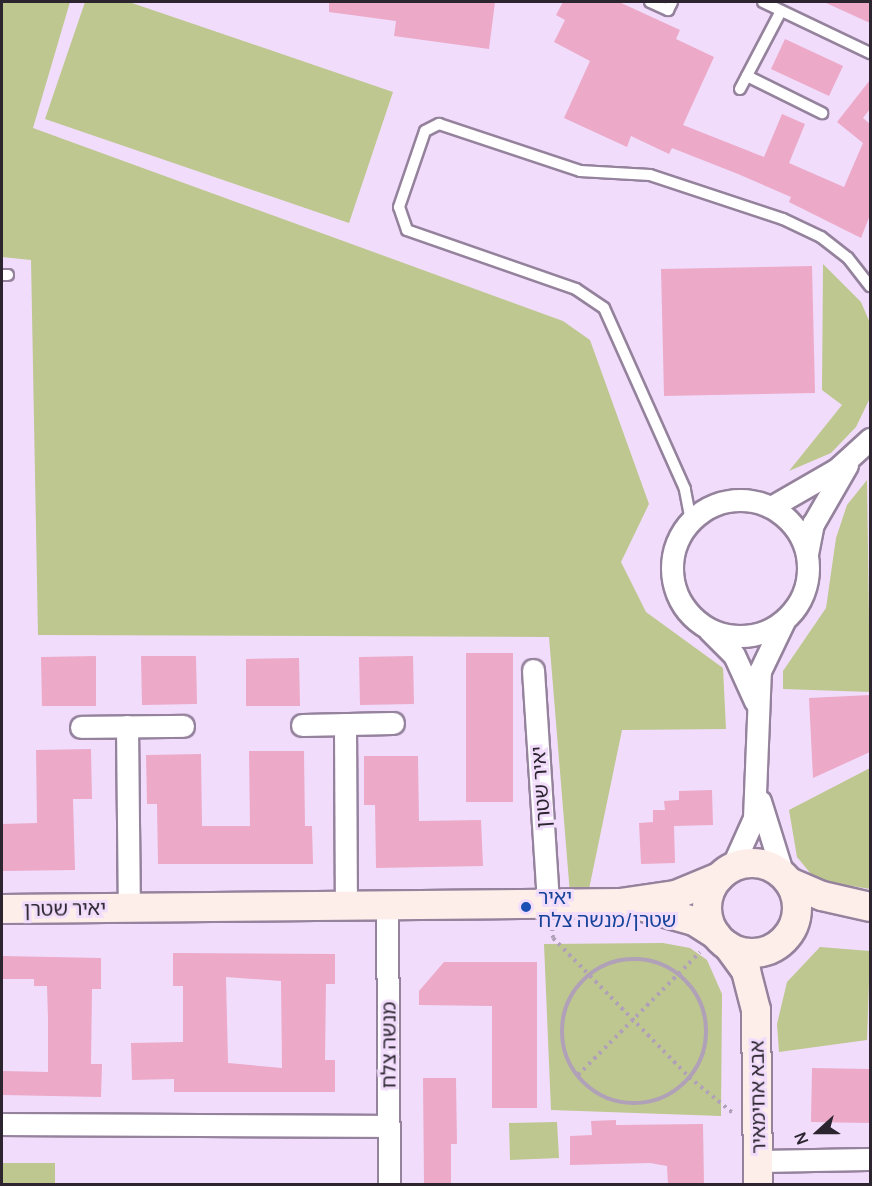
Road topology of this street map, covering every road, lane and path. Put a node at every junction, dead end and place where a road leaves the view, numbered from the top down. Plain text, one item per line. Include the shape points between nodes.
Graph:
1 (650, 2) edge
2 (672, 2) edge
3 (763, 2) edge
4 (781, 11) junction
5 (870, 53) edge
6 (747, 75) junction
7 (740, 89) dead end
8 (822, 113) dead end
9 (870, 286) edge
10 (870, 439) edge
11 (854, 454) junction
12 (771, 507) junction
13 (691, 521) junction
14 (807, 554) junction
15 (784, 620) junction
16 (706, 627) junction
17 (533, 670) dead end
18 (756, 704) junction
19 (393, 723) dead end
20 (345, 724) junction
21 (302, 725) dead end
22 (127, 726) junction
23 (183, 726) dead end
24 (81, 727) dead end
25 (758, 791) junction
26 (726, 872) junction
27 (786, 878) junction
28 (548, 903) junction
29 (620, 903) junction
30 (346, 905) junction
31 (387, 905) junction
32 (129, 907) junction
33 (870, 907) edge
34 (2, 909) edge
35 (787, 936) junction
36 (722, 941) junction
37 (589, 974) junction
38 (678, 974) junction
39 (756, 1011) junction
40 (633, 1019) junction
41 (578, 1075) junction
42 (689, 1077) junction
43 (758, 1119) junction
44 (2, 1124) edge
45 (389, 1126) junction
46 (870, 1159) edge
47 (758, 1173) edge
48 (389, 1185) edge

1 - 2 lane via 668,10
3 - 4 lane
4 - 5 lane
4 - 6 lane
6 - 7 lane
6 - 8 lane
9 - 13 lane via 848,258 821,237 771,215 650,175 580,171 439,124 425,131 399,207 407,230 576,289 604,308 686,489
10 - 11 street
11 - 12 street via 837,469
11 - 14 street via 821,505
12 - 13 street via 745,499 722,502
12 - 14 street via 794,526
13 - 16 street via 682,532 672,571 685,608
14 - 15 street via 808,579 800,602
15 - 16 street via 746,636
15 - 18 street via 766,654
16 - 18 street via 734,655
17 - 28 street, יאיר שטרן
18 - 25 street
19 - 20 street
20 - 21 street
20 - 30 street
22 - 23 street
22 - 24 street
22 - 32 street, יאיר שטרן
25 - 26 street via 746,846
25 - 27 street
26 - 27 street via 759,863
26 - 29 street, יאיר שטרן via 676,895
26 - 36 street via 707,912
27 - 33 street via 822,896
27 - 35 street via 797,900
28 - 29 street, יאיר שטרן
28 - 31 street, יאיר שטרן
28 - 37 path via 553,938
29 - 36 street, יאיר שטרן via 674,913
30 - 31 street, יאיר שטרן
30 - 32 street, יאיר שטרן
31 - 45 street, מנשה צלח
32 - 34 street, יאיר שטרן
33 - 35 street via 837,912
35 - 36 street via 749,954
35 - 39 street, אבא אחימאיר
36 - 38 path
36 - 39 street, אבא אחימאיר via 746,971
37 - 38 path via 612,962 635,958
37 - 40 path
37 - 41 path via 573,993 563,1016 562,1041
38 - 40 path
38 - 42 path via 697,996 706,1031 702,1056
39 - 43 street, אבא אחימאיר
40 - 41 path
40 - 42 path
41 - 42 path via 604,1096 628,1103 653,1101
42 - 43 path via 727,1112
43 - 47 street, אבא אחימאיר
44 - 45 street
45 - 48 street, מנשה צלח
46 - 47 street

